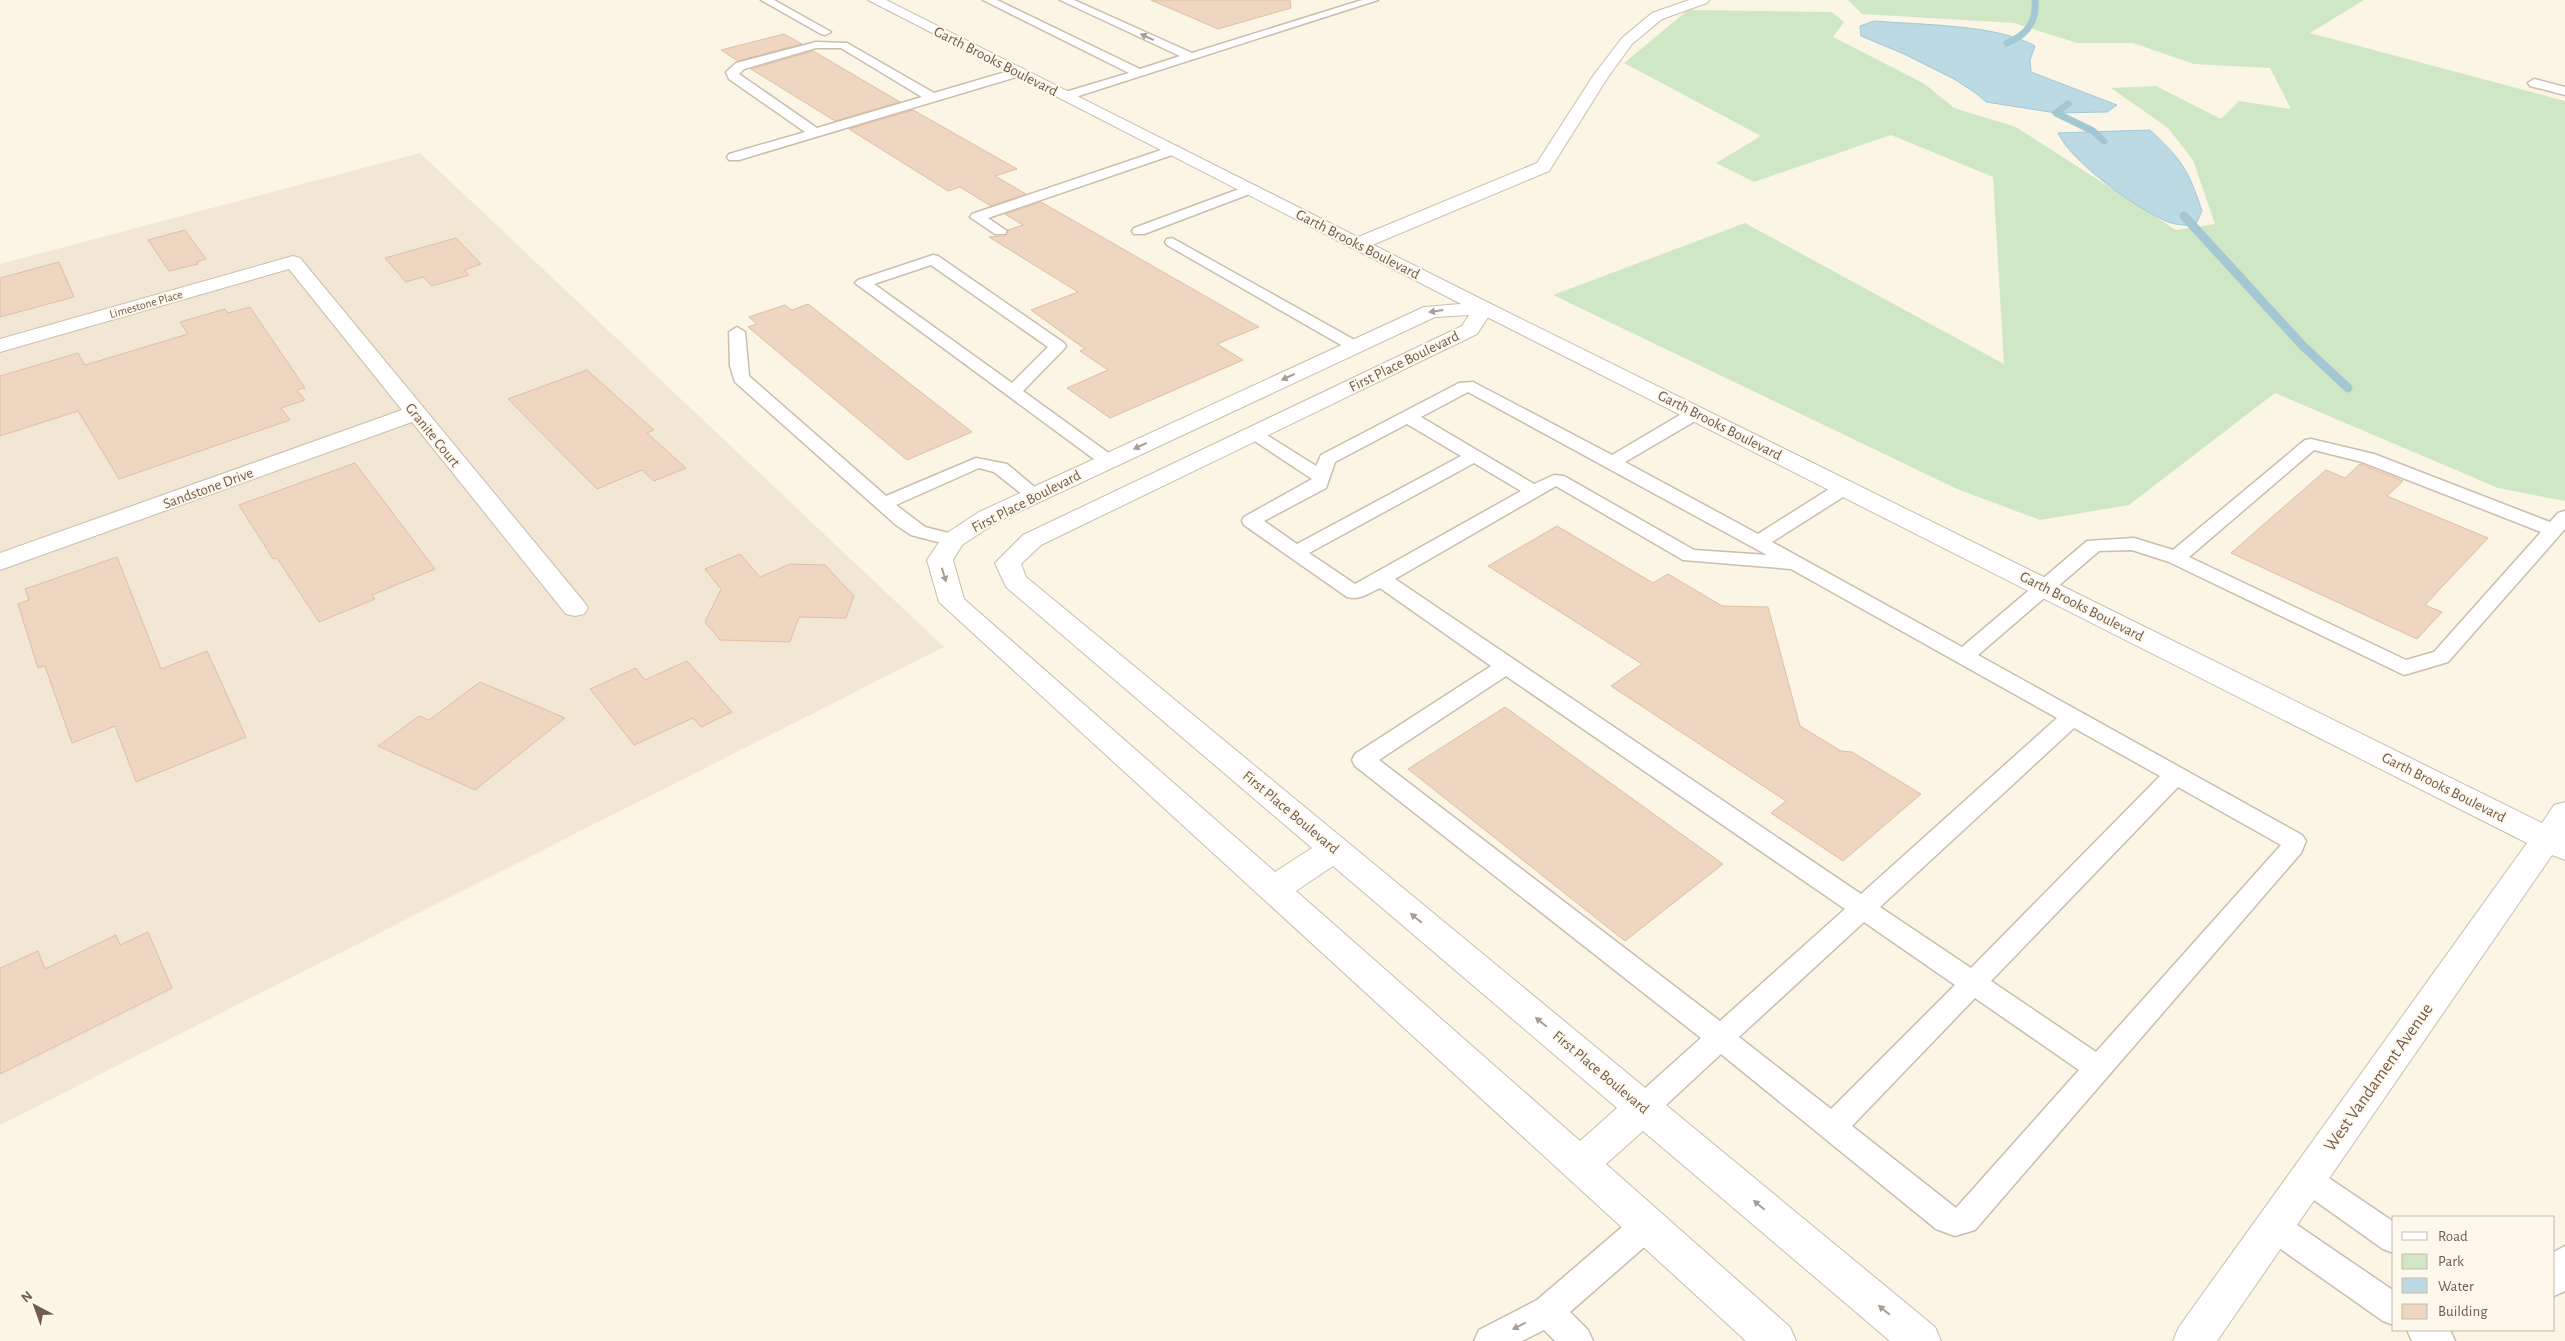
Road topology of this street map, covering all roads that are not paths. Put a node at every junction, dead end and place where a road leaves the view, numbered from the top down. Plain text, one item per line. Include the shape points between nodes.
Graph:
1 (766, 0) edge
2 (876, 0) edge
3 (988, 0) edge
4 (1065, 0) edge
5 (1373, 0) edge
6 (1702, 0) edge
7 (825, 32) dead end
8 (1191, 57) junction
9 (1019, 72) junction
10 (1140, 73) junction
11 (2534, 84) dead end
12 (2565, 91) edge
13 (1066, 96) junction
14 (933, 98) junction
15 (815, 133) junction
16 (1173, 150) junction
17 (734, 157) dead end
18 (1250, 190) junction
19 (1139, 230) dead end
20 (1000, 231) dead end
21 (1172, 242) dead end
22 (1358, 244) junction
23 (293, 262) joint
24 (1484, 308) junction
25 (737, 332) dead end
26 (0, 346) edge
27 (1354, 346) junction
28 (1390, 368) junction
29 (1014, 391) junction
30 (416, 413) junction
31 (1696, 414) junction
32 (1408, 417) junction
33 (1253, 434) junction
34 (1474, 456) junction
35 (1108, 461) junction
36 (1612, 462) junction
37 (1322, 477) junction
38 (1144, 486) junction
39 (1844, 488) junction
40 (1534, 491) junction
41 (1035, 495) junction
42 (883, 504) junction
43 (2559, 524) edge
44 (953, 540) junction
45 (1758, 542) junction
46 (1296, 552) junction
47 (2176, 558) junction
48 (0, 562) edge
49 (1796, 563) junction
50 (1380, 579) junction
51 (2043, 587) junction
52 (575, 608) dead end
53 (1964, 656) junction
54 (1506, 666) junction
55 (2073, 716) junction
56 (2176, 774) junction
57 (2559, 833) edge
58 (1334, 849) junction
59 (1273, 890) junction
60 (1864, 907) junction
61 (1974, 983) junction
62 (1720, 1037) junction
63 (2098, 1068) junction
64 (1643, 1108) junction
65 (1833, 1127) junction
66 (1579, 1165) junction
67 (2307, 1179) junction
68 (1647, 1225) junction
69 (2273, 1226) junction
70 (2392, 1238) edge
71 (2565, 1261) edge
72 (2555, 1279) edge
73 (2392, 1309) edge
74 (1548, 1311) junction
75 (2424, 1331) edge
76 (1490, 1341) edge
77 (1577, 1341) edge
78 (1776, 1341) edge
79 (1921, 1341) edge
80 (2193, 1341) edge
81 (2439, 1341) edge

1 - 7 lane
2 - 9 street, Garth Brooks Boulevard
3 - 10 lane
8 -> 4 lane
5 - 8 lane
6 - 22 street via 1657,16 1627,41 1543,167
8 - 10 lane
9 - 13 street, Garth Brooks Boulevard
9 - 14 lane
10 - 13 lane
11 - 12 lane
13 - 16 street, Garth Brooks Boulevard
14 - 15 lane
14 - 15 lane via 843,45 816,45 740,66 732,72 733,76
15 - 17 lane
16 - 18 street, Garth Brooks Boulevard
16 - 20 lane via 977,217
18 - 19 lane
18 - 22 street, Garth Brooks Boulevard
21 - 27 lane
22 - 24 street, Garth Brooks Boulevard
23 - 26 street, Limestone Place
23 - 30 street, Granite Court
24 -> 27 street, First Place Boulevard via 1431,311
24 - 28 street, First Place Boulevard via 1470,330
24 - 31 street, Garth Brooks Boulevard
25 - 42 lane via 738,366 742,378
27 - 28 street
27 -> 35 street, First Place Boulevard
28 - 33 street, First Place Boulevard
29 - 29 lane via 974,362 863,283 933,259 1058,346
29 - 35 lane
30 - 48 street, Sandstone Drive
30 - 52 street, Granite Court
31 - 36 lane
31 - 39 street, Garth Brooks Boulevard
32 - 34 lane
32 - 36 lane via 1465,387 1473,387
32 - 37 lane via 1327,459
33 - 37 lane
33 - 38 street, First Place Boulevard
34 - 40 lane
34 - 46 lane
35 - 38 street
35 - 41 street, First Place Boulevard
36 - 45 lane
37 - 46 lane via 1320,484 1251,521
38 - 58 street, First Place Boulevard via 1032,540 1008,563 1014,581
39 - 45 lane
39 - 51 street, Garth Brooks Boulevard
40 - 49 lane via 1558,480 1690,556
40 - 50 lane
41 - 42 lane via 989,462 976,463
41 - 44 street, First Place Boulevard via 988,517
42 - 44 lane via 918,531
43 - 47 lane via 2368,458 2311,444
43 - 47 lane via 2442,657 2404,668
44 -> 59 street, First Place Boulevard via 940,560 952,602
45 - 49 lane
46 - 50 lane via 1354,593
47 - 51 lane via 2134,544 2094,545
49 - 53 lane
50 - 54 lane
51 - 53 lane
51 - 57 street, Garth Brooks Boulevard
53 - 55 lane
54 - 60 lane
54 - 62 lane via 1365,757 1364,763
55 - 56 lane
55 - 60 lane
56 - 61 lane
56 - 63 lane via 2287,836 2294,841 2293,847
57 - 67 street, West Vandament Avenue
58 - 59 street
64 -> 58 street, First Place Boulevard
59 - 66 street, First Place Boulevard
60 - 61 lane
60 - 62 lane
61 - 63 lane
61 - 65 lane
62 - 64 lane
62 - 65 lane
63 - 65 lane via 1964,1220 1955,1222 1948,1219
64 - 66 street
79 -> 64 street, First Place Boulevard
66 - 68 street, First Place Boulevard
67 - 69 street, West Vandament Avenue
67 - 70 lane
68 - 74 lane
68 - 78 street, First Place Boulevard
69 - 73 lane
69 - 80 street, West Vandament Avenue
71 - 72 lane
74 -> 76 lane
74 - 77 lane
75 - 81 lane

